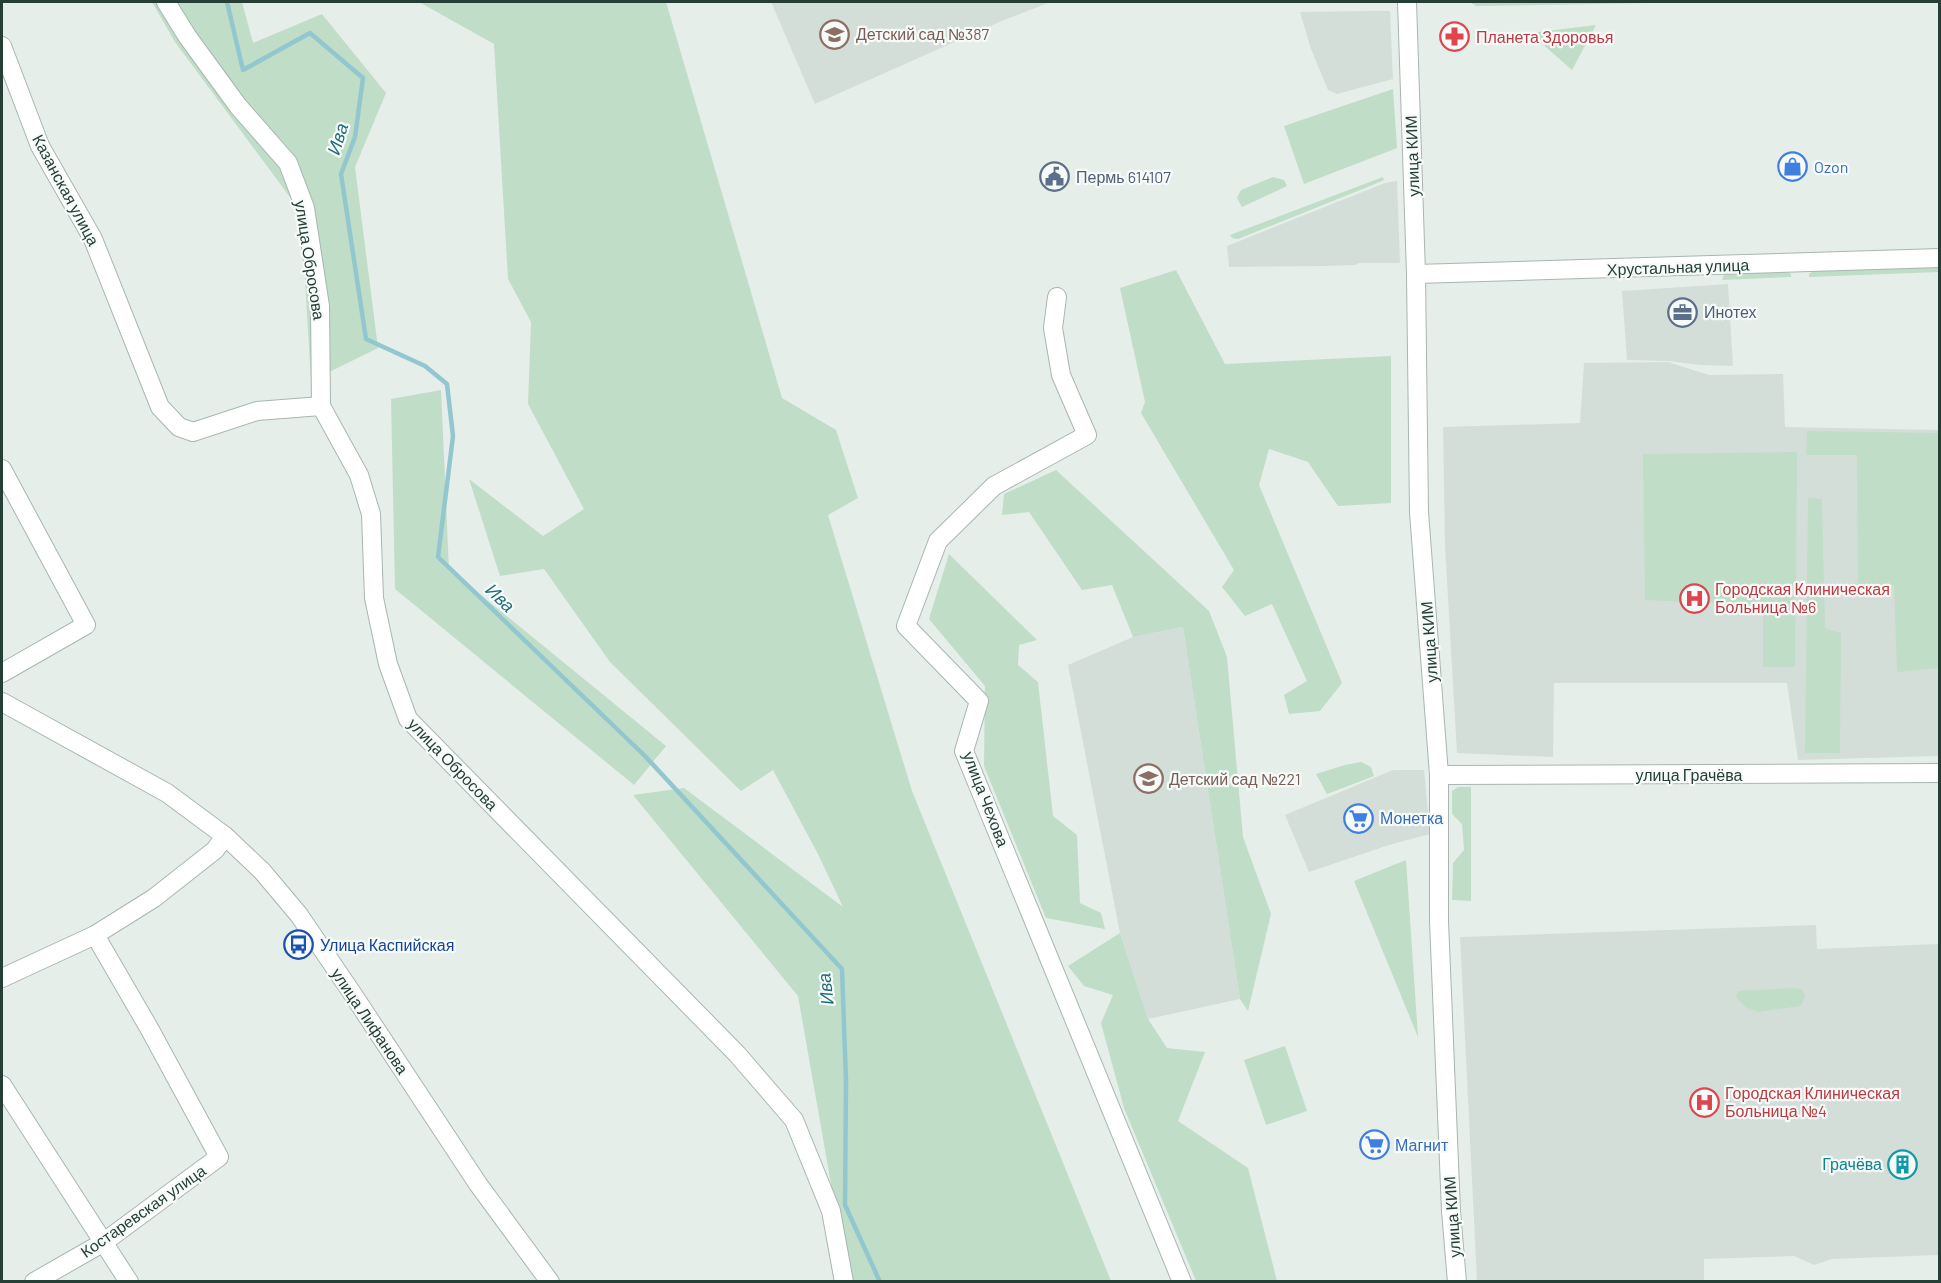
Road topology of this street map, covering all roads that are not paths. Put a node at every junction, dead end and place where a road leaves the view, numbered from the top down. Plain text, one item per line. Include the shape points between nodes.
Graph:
1 (166, 2) edge
2 (1407, 2) edge
3 (2, 48) edge
4 (1940, 258) edge
5 (1416, 274) junction
6 (1057, 297) dead end
7 (321, 406) junction
8 (2, 470) edge
9 (2, 673) edge
10 (2, 702) edge
11 (1940, 774) edge
12 (1439, 775) junction
13 (225, 836) junction
14 (95, 935) junction
15 (2, 978) edge
16 (2, 1085) edge
17 (104, 1242) junction
18 (34, 1281) edge
19 (129, 1281) edge
20 (550, 1281) edge
21 (844, 1281) edge
22 (1182, 1281) edge
23 (1457, 1281) edge

1 - 7 street, улица Обросова via 238,106 288,163 305,208 320,306
2 - 5 street, улица КИМ
3 - 7 street, Казанская улица via 40,146 93,239 160,408 179,427 193,432 257,411
4 - 5 street, Хрустальная улица
5 - 12 street, улица КИМ via 1419,512
6 - 22 street, улица Чехова via 1053,328 1061,375 1087,435 994,486 938,541 906,626 980,701 964,751
7 - 21 street, улица Обросова via 359,475 370,514 374,598 388,664 408,719 737,1054 794,1120 831,1211
8 - 9 street via 86,625
10 - 13 street, улица Лифанова via 167,793
11 - 12 street, улица Грачёва
12 - 23 street, улица КИМ via 1439,921
13 - 14 street via 215,850 154,898
13 - 20 street, улица Лифанова via 299,915 478,1184
14 - 15 street
14 - 17 street, Костаревская улица via 219,1157
16 - 17 street
17 - 18 street, Костаревская улица
17 - 19 street

